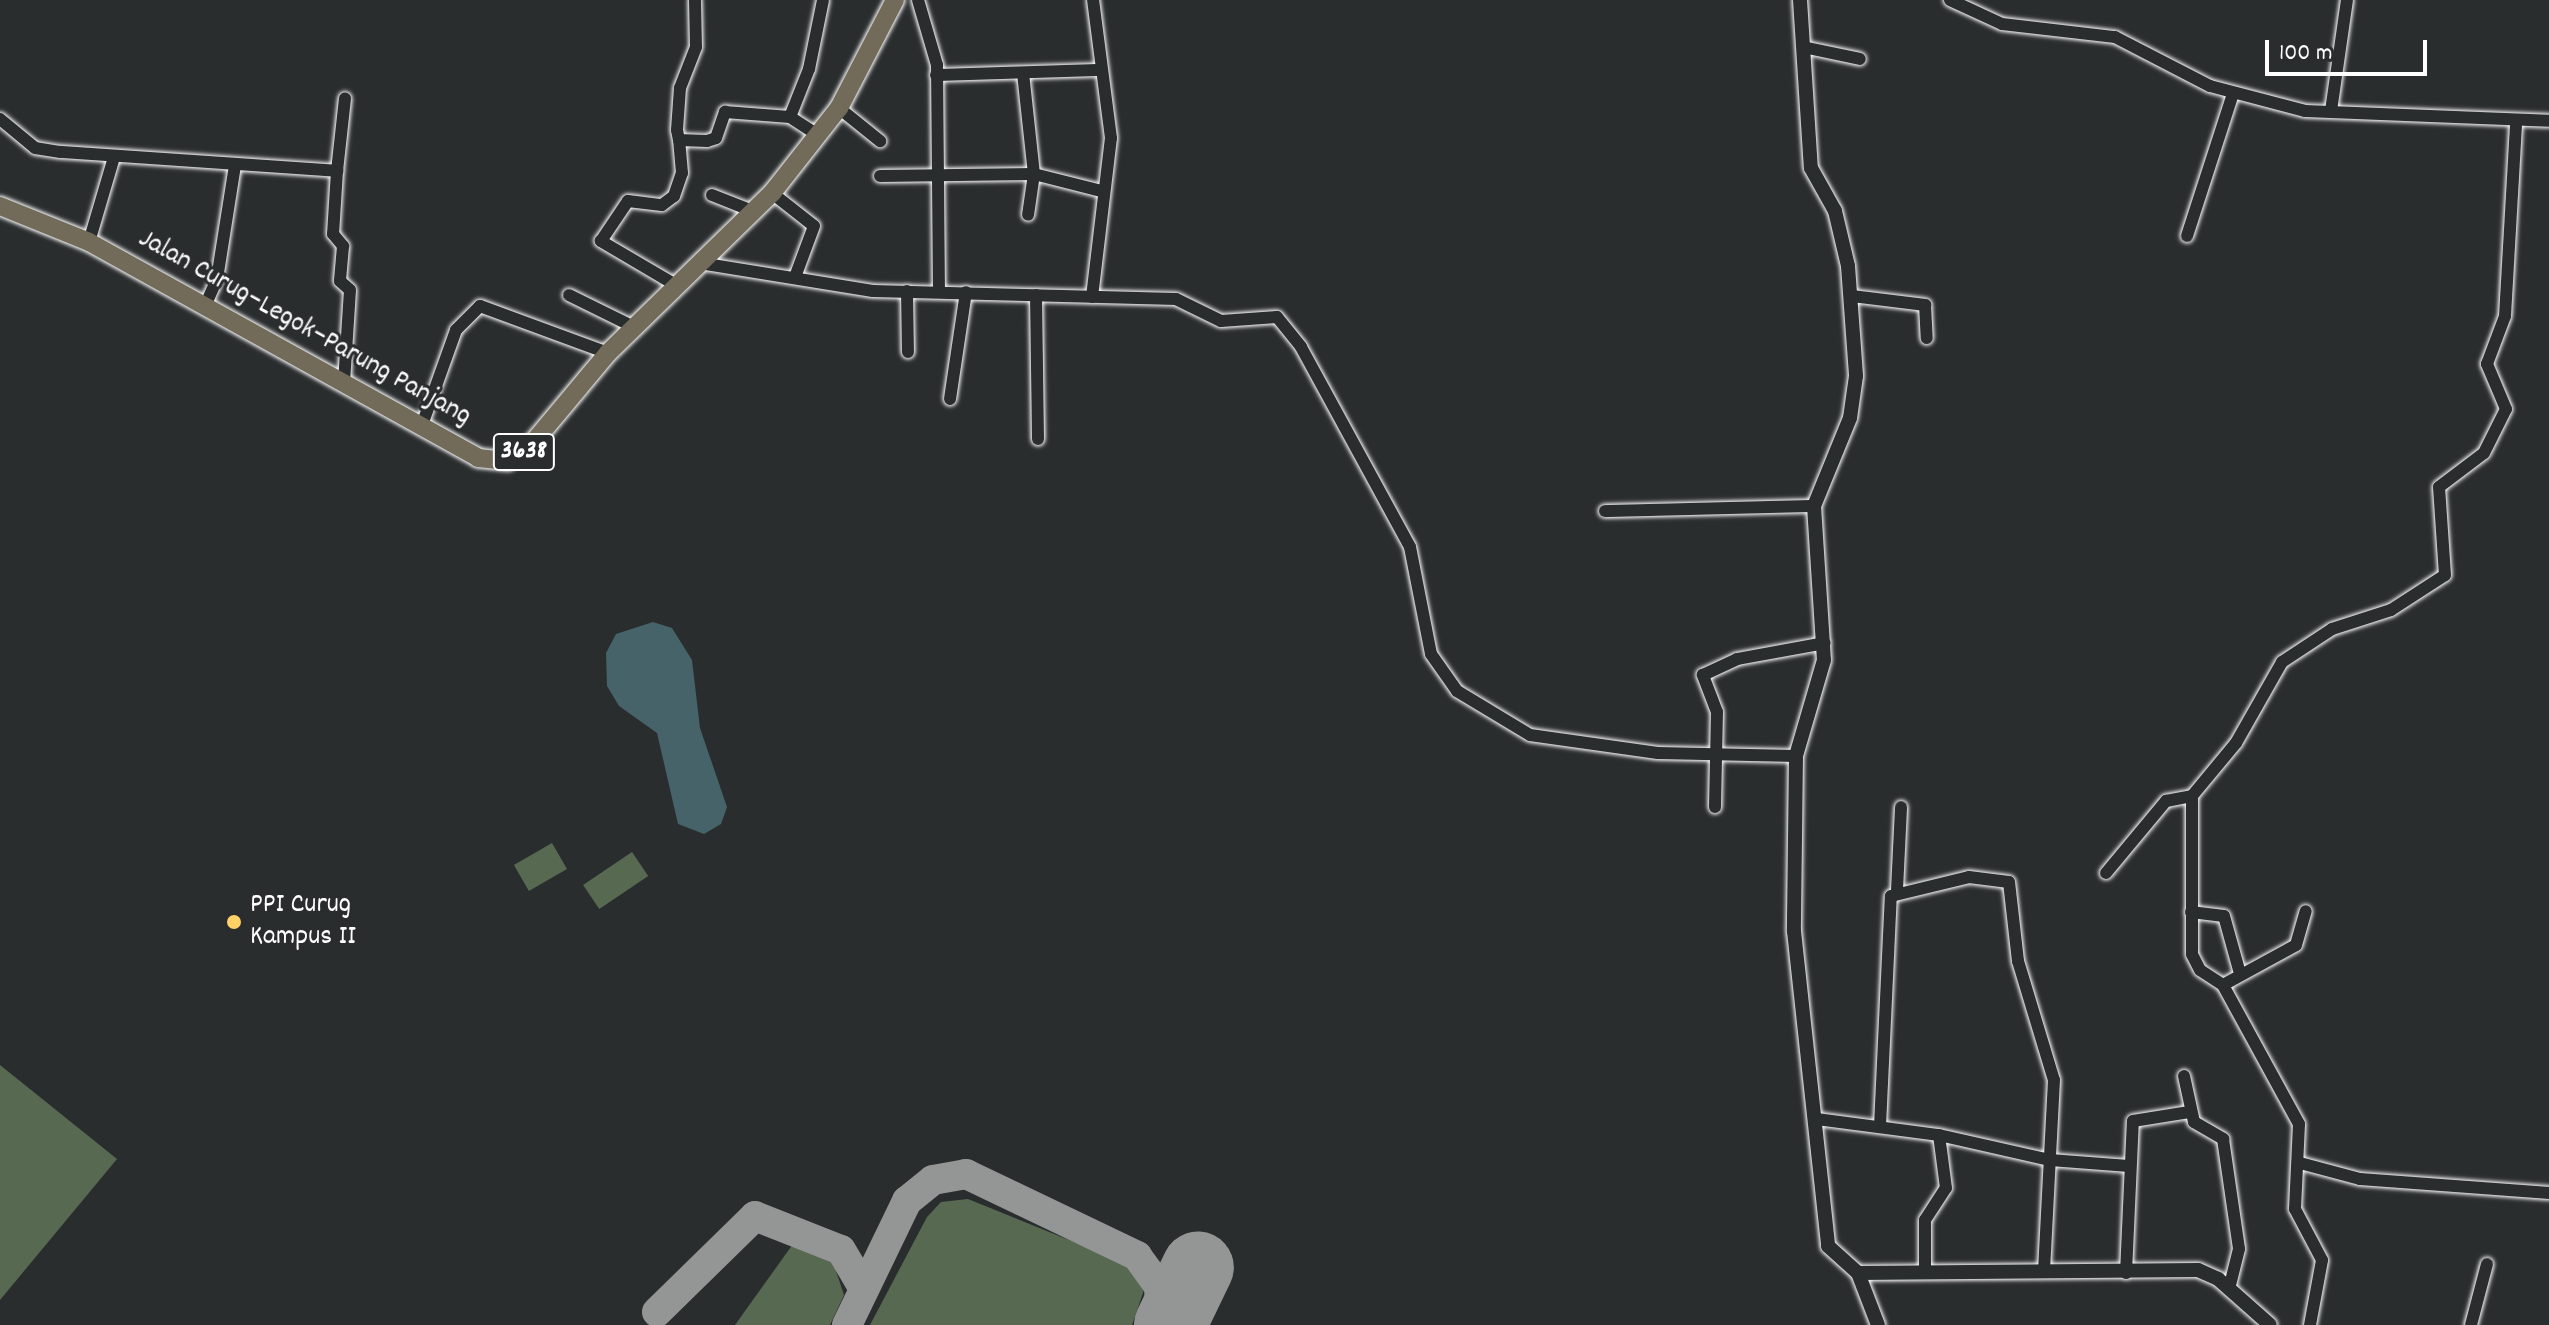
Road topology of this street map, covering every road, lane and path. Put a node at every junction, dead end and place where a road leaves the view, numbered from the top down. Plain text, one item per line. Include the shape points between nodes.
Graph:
1 (695, 0) edge
2 (823, 0) edge
3 (895, 0) edge
4 (918, 0) edge
5 (1093, 0) edge
6 (1800, 0) edge
7 (1950, 0) edge
8 (2347, 0) edge
9 (1803, 47) junction
10 (1860, 59) dead end
11 (1099, 70) junction
12 (1023, 73) junction
13 (936, 75) junction
14 (2233, 94) junction
15 (345, 98) dead end
16 (839, 108) junction
17 (2331, 111) junction
18 (790, 117) junction
19 (0, 119) edge
20 (2549, 121) edge
21 (2516, 125) junction
22 (816, 134) junction
23 (679, 140) junction
24 (880, 141) dead end
25 (114, 157) junction
26 (235, 165) junction
27 (337, 171) junction
28 (936, 174) junction
29 (1034, 174) junction
30 (880, 176) dead end
31 (1101, 191) junction
32 (772, 193) junction
33 (712, 195) dead end
34 (0, 206) edge
35 (755, 212) junction
36 (1028, 215) dead end
37 (2187, 236) dead end
38 (89, 242) junction
39 (706, 264) junction
40 (795, 277) junction
41 (679, 287) junction
42 (907, 291) junction
43 (939, 292) junction
44 (966, 292) junction
45 (569, 295) dead end
46 (1036, 295) junction
47 (1852, 296) junction
48 (1092, 297) junction
49 (205, 306) junction
50 (636, 328) junction
51 (1927, 338) dead end
52 (908, 352) dead end
53 (608, 353) junction
54 (344, 382) junction
55 (950, 399) dead end
56 (422, 425) junction
57 (1038, 439) dead end
58 (1814, 506) junction
59 (1605, 511) dead end
60 (1825, 643) junction
61 (1796, 756) junction
62 (1715, 757) junction
63 (2192, 796) junction
64 (1715, 807) dead end
65 (1901, 807) dead end
66 (2106, 873) dead end
67 (1897, 890) junction
68 (2306, 911) dead end
69 (2191, 912) junction
70 (2239, 970) junction
71 (2223, 985) junction
72 (2184, 1076) dead end
73 (2189, 1112) junction
74 (1817, 1119) junction
75 (1880, 1126) junction
76 (1939, 1135) junction
77 (2050, 1160) junction
78 (2300, 1163) junction
79 (2129, 1166) junction
80 (2549, 1193) edge
81 (2487, 1264) dead end
82 (1925, 1270) junction
83 (2044, 1272) junction
84 (1858, 1273) junction
85 (2126, 1273) junction
86 (2229, 1289) junction
87 (1878, 1325) edge
88 (2270, 1325) edge
89 (2310, 1325) edge
90 (2471, 1325) edge

1 - 23 street via 696,47 680,88
2 - 18 street via 809,69
3 - 16 main road, Jalan Curug–Legok–Parung Panjang / 3638
4 - 13 street
5 - 11 street
6 - 9 street
7 - 14 street via 2002,24 2115,37
8 - 17 street
9 - 10 street
9 - 47 street via 1811,168 1835,211
11 - 12 street
11 - 31 street via 1111,138
12 - 13 street
12 - 29 street
13 - 28 street
14 - 17 street
14 - 37 street
15 - 27 street
16 - 22 main road, Jalan Curug–Legok–Parung Panjang / 3638
16 - 24 street
17 - 21 street
18 - 22 street
18 - 23 street via 725,112 714,140
19 - 25 street via 35,148
20 - 21 street
21 - 63 street via 2505,316 2487,364 2506,409 2484,453 2439,487 2445,575 2391,610 2332,629 2282,662 2236,743
22 - 32 main road, Jalan Curug–Legok–Parung Panjang / 3638
23 - 41 street via 682,173 674,196 662,205 628,201 601,241
25 - 26 street
25 - 38 street
26 - 27 street
26 - 49 street via 217,279
27 - 54 street via 333,234 343,246 340,281 350,290
28 - 29 street
28 - 30 street
28 - 43 street
29 - 31 street
29 - 36 street
31 - 48 street
32 - 35 main road, Jalan Curug–Legok–Parung Panjang / 3638
32 - 40 street via 814,226
33 - 35 street
34 - 38 main road, Jalan Curug–Legok–Parung Panjang / 3638
35 - 39 main road, Jalan Curug–Legok–Parung Panjang / 3638
38 - 49 main road, Jalan Curug–Legok–Parung Panjang / 3638
39 - 40 street
39 - 41 main road, Jalan Curug–Legok–Parung Panjang / 3638
40 - 42 street
41 - 50 main road, Jalan Curug–Legok–Parung Panjang / 3638
42 - 43 street
42 - 52 street
43 - 44 street
44 - 46 street
44 - 55 street
45 - 50 street
46 - 48 street
46 - 57 street
47 - 51 street via 1925,305
47 - 58 street via 1856,391
48 - 62 street via 1176,299 1221,321 1268,313 1284,322 1415,558 1431,654 1457,691 1530,735
49 - 54 main road, Jalan Curug–Legok–Parung Panjang / 3638
50 - 53 main road, Jalan Curug–Legok–Parung Panjang / 3638
53 - 56 main road, Jalan Curug–Legok–Parung Panjang / 3638 via 526,451 508,461 478,458
53 - 56 street via 480,306 456,330
54 - 56 main road, Jalan Curug–Legok–Parung Panjang / 3638
58 - 59 street
58 - 60 street
60 - 61 street
60 - 62 street via 1737,659 1703,675 1717,712
61 - 62 street
61 - 74 street via 1794,931 1805,1067
62 - 64 street
63 - 66 street via 2166,801
63 - 69 street
65 - 67 street
67 - 75 street via 1890,898
67 - 77 street via 1969,877 2012,885 2018,961 2054,1080
68 - 70 street via 2296,945
69 - 70 street via 2224,916
69 - 71 street via 2194,960
70 - 71 street
71 - 78 street via 2288,1099 2301,1132
72 - 73 street
73 - 79 street via 2136,1117
73 - 86 street via 2223,1139 2239,1249
74 - 75 street
74 - 84 street via 1828,1246
75 - 76 street
76 - 77 street
76 - 82 street via 1946,1188 1925,1220
77 - 79 street
77 - 83 street
78 - 80 street via 2360,1179
78 - 89 street via 2296,1215 2322,1260
79 - 85 street
81 - 90 street
82 - 83 street
82 - 84 street
83 - 85 street
84 - 87 street
85 - 86 street via 2198,1270
86 - 88 street

